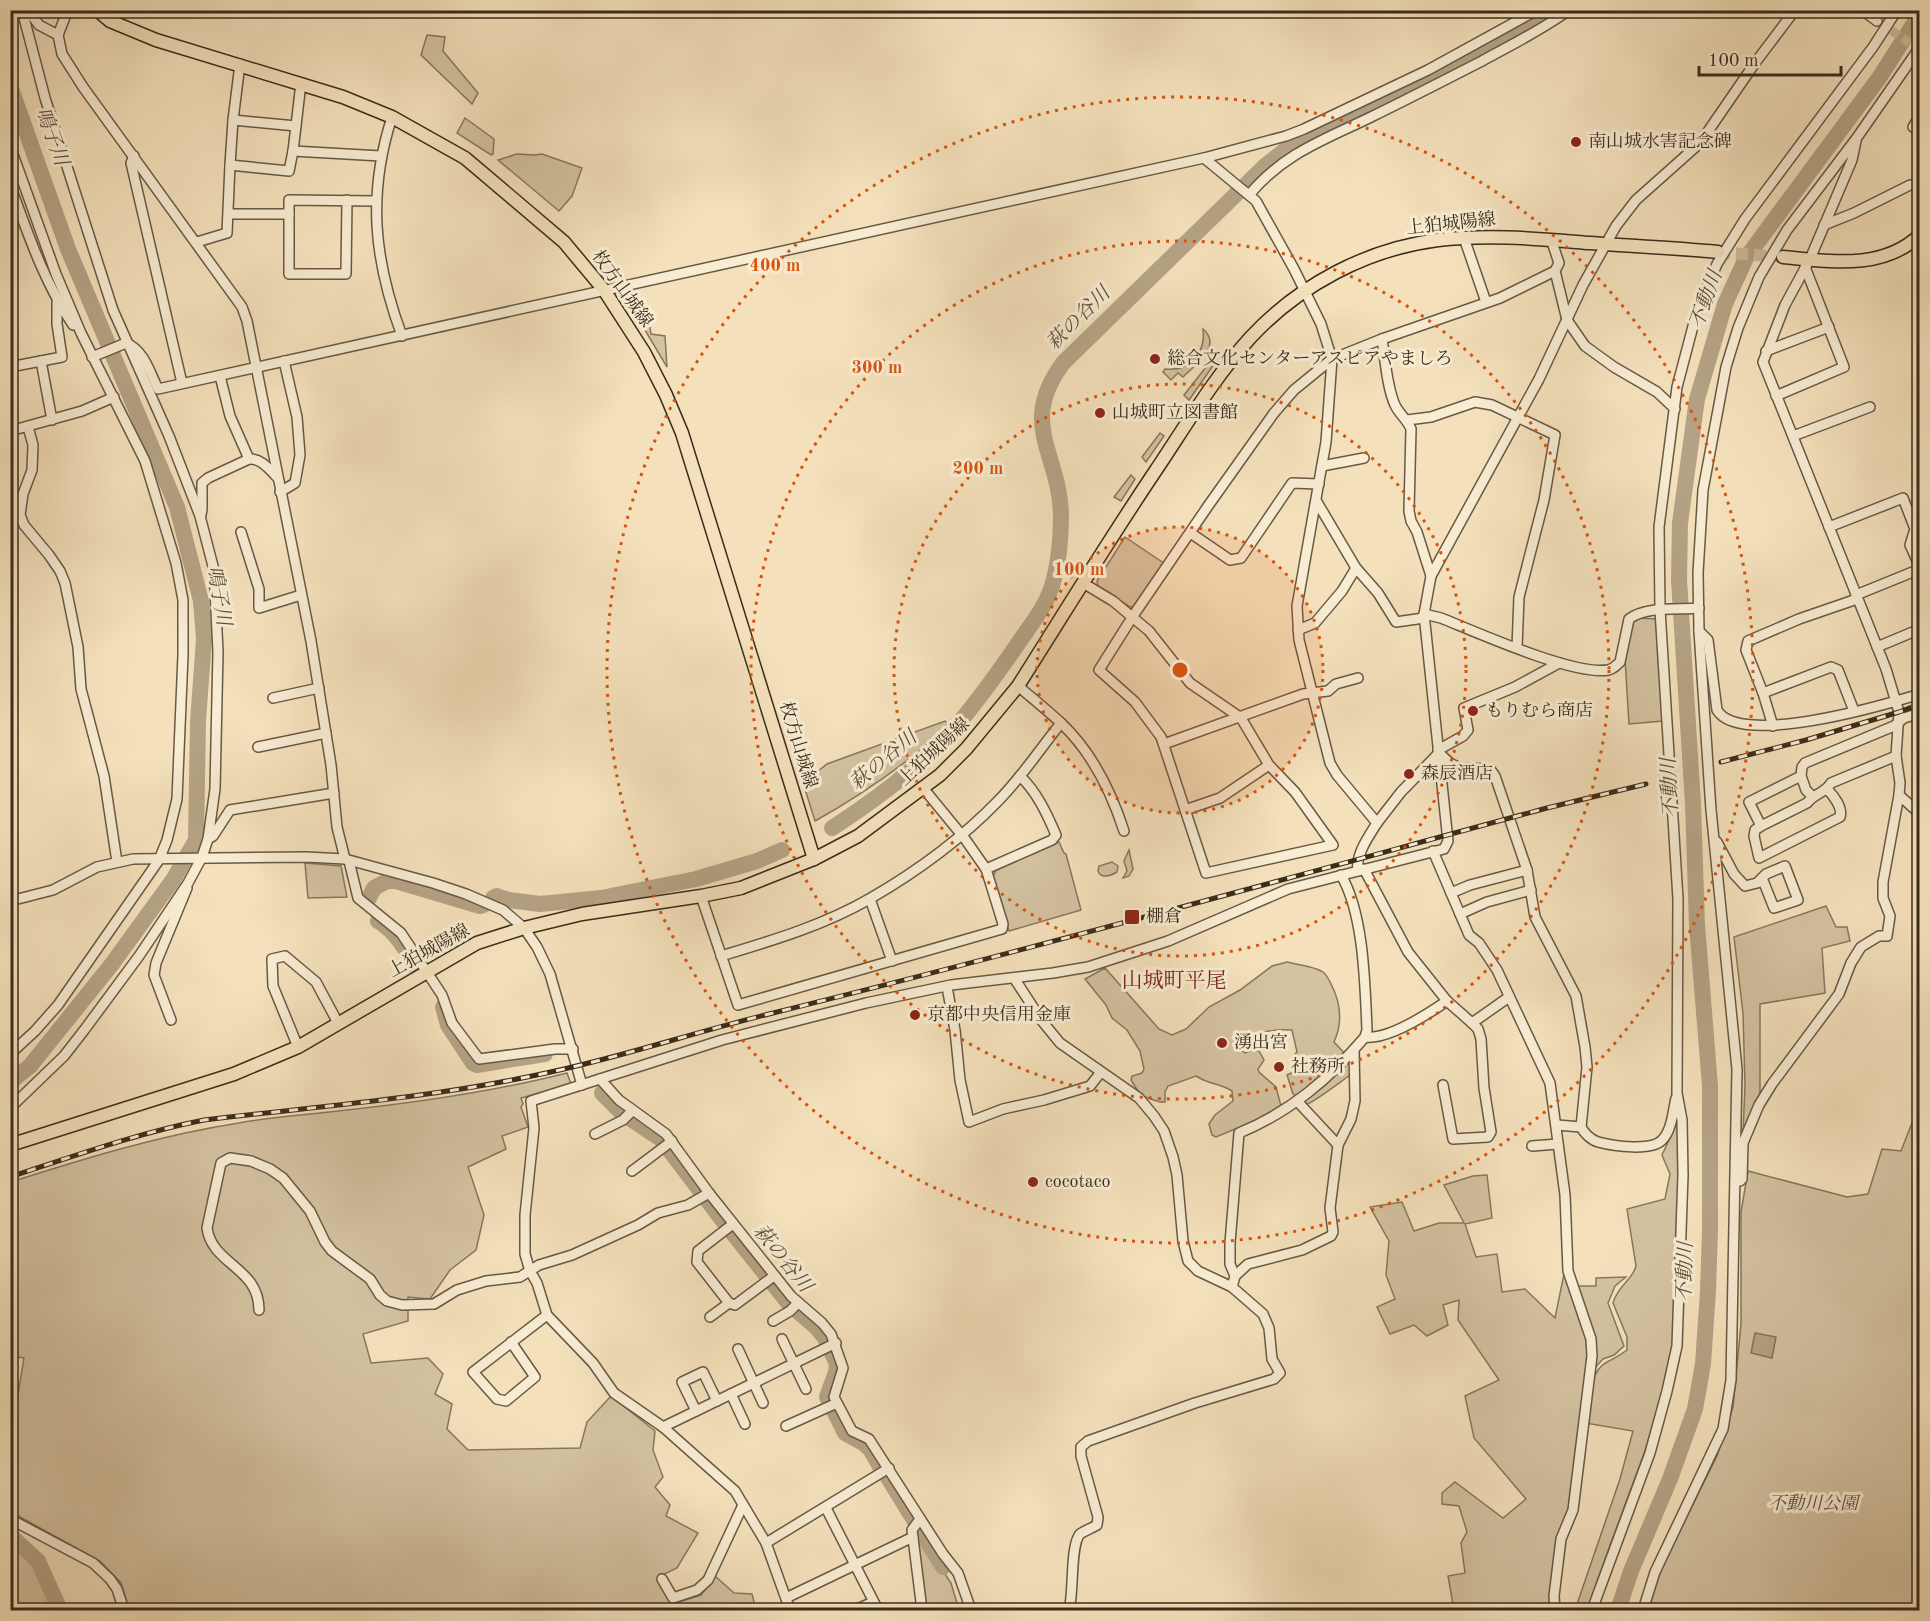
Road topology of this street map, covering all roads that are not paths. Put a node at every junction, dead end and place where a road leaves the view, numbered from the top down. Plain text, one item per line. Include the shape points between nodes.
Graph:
1 (22, 10) edge
2 (28, 10) edge
3 (69, 10) edge
4 (97, 10) edge
5 (1537, 10) edge
6 (1569, 10) edge
7 (1795, 10) edge
8 (1862, 10) edge
9 (1897, 10) edge
10 (1877, 21) tunnel mouth
11 (58, 35) junction
12 (1920, 47) edge
13 (240, 64) junction
14 (301, 84) junction
15 (1920, 116) edge
16 (392, 117) junction
17 (233, 120) junction
18 (296, 126) junction
19 (1913, 127) dead end
20 (1856, 139) junction
21 (10, 146) edge
22 (293, 151) junction
23 (134, 156) junction
24 (381, 156) junction
25 (1204, 158) junction
26 (230, 165) junction
27 (10, 185) edge
28 (1910, 185) dead end
29 (1247, 194) junction
30 (347, 200) junction
31 (375, 201) junction
32 (229, 214) junction
33 (289, 214) junction
34 (1824, 225) junction
35 (1920, 235) edge
36 (1464, 238) junction
37 (1551, 239) junction
38 (197, 242) junction
39 (1606, 244) junction
40 (1719, 252) tunnel mouth
41 (1783, 257) tunnel mouth
42 (1808, 263) junction
43 (1555, 271) junction
44 (604, 290) junction
45 (1305, 292) junction
46 (57, 302) junction
47 (1486, 302) junction
48 (1568, 320) junction
49 (1829, 327) junction
50 (81, 333) junction
51 (402, 336) junction
52 (1382, 339) junction
53 (124, 344) junction
54 (1766, 351) junction
55 (94, 356) junction
56 (1332, 359) junction
57 (41, 361) junction
58 (284, 362) junction
59 (10, 367) edge
60 (255, 367) junction
61 (220, 376) junction
62 (182, 383) junction
63 (1776, 396) junction
64 (114, 397) junction
65 (1869, 406) dead end
66 (1675, 409) junction
67 (1517, 418) junction
68 (52, 420) junction
69 (1407, 420) junction
70 (28, 427) junction
71 (10, 431) edge
72 (1793, 436) junction
73 (1365, 458) dead end
74 (249, 459) junction
75 (1322, 466) junction
76 (278, 478) junction
77 (1319, 484) junction
78 (280, 492) junction
79 (1317, 502) junction
80 (201, 516) junction
81 (1829, 527) junction
82 (241, 532) dead end
83 (1192, 534) junction
84 (1356, 568) junction
85 (1920, 568) edge
86 (1431, 576) junction
87 (1083, 582) junction
88 (301, 595) junction
89 (1856, 597) junction
90 (1697, 608) junction
91 (1662, 610) junction
92 (1133, 616) junction
93 (1424, 616) junction
94 (1920, 629) edge
95 (1298, 630) junction
96 (1699, 632) junction
97 (1877, 647) junction
98 (1517, 648) junction
99 (1559, 663) junction
100 (1358, 678) dead end
101 (1018, 686) junction
102 (319, 688) junction
103 (1763, 693) junction
104 (1312, 694) junction
105 (1920, 694) edge
106 (273, 698) dead end
107 (1897, 701) junction
108 (1854, 711) junction
109 (1920, 713) edge
110 (1241, 718) junction
111 (1061, 723) junction
112 (1899, 724) junction
113 (1773, 726) junction
114 (326, 733) junction
115 (1164, 744) junction
116 (258, 747) dead end
117 (1439, 751) junction
118 (1896, 756) junction
119 (1269, 765) junction
120 (1020, 776) junction
121 (1801, 776) junction
122 (924, 789) junction
123 (1827, 789) junction
124 (334, 793) junction
125 (1899, 795) junction
126 (1812, 796) junction
127 (1185, 810) junction
128 (1920, 813) edge
129 (1377, 823) junction
130 (1761, 826) junction
131 (1124, 831) dead end
132 (960, 835) junction
133 (1714, 835) junction
134 (208, 839) junction
135 (1433, 851) junction
136 (199, 857) junction
137 (814, 859) junction
138 (162, 860) junction
139 (347, 860) junction
140 (117, 862) junction
141 (986, 869) junction
142 (1360, 870) junction
143 (1527, 870) junction
144 (1341, 875) junction
145 (1762, 878) junction
146 (188, 883) junction
147 (1531, 890) junction
148 (1451, 893) junction
149 (701, 896) junction
150 (870, 899) junction
151 (10, 901) edge
152 (1460, 914) junction
153 (524, 928) junction
154 (721, 956) junction
155 (892, 961) junction
156 (428, 971) junction
157 (1014, 978) junction
158 (947, 987) junction
159 (1509, 997) junction
160 (1447, 1001) junction
161 (171, 1020) dead end
162 (338, 1023) junction
163 (1472, 1023) junction
164 (1365, 1037) junction
165 (298, 1047) junction
166 (573, 1049) junction
167 (1354, 1050) junction
168 (12, 1051) edge
169 (1101, 1072) junction
170 (600, 1079) junction
171 (582, 1085) junction
172 (1443, 1085) dead end
173 (1677, 1092) junction
174 (1297, 1101) junction
175 (12, 1104) edge
176 (629, 1114) junction
177 (1557, 1125) junction
178 (1581, 1127) junction
179 (595, 1134) dead end
180 (668, 1144) junction
181 (1558, 1144) junction
182 (10, 1145) edge
183 (1338, 1145) junction
184 (1532, 1146) dead end
185 (633, 1171) dead end
186 (1736, 1185) junction
187 (706, 1195) junction
188 (730, 1226) junction
189 (530, 1271) junction
190 (1235, 1276) junction
191 (771, 1278) junction
192 (1232, 1287) junction
193 (729, 1303) junction
194 (795, 1306) junction
195 (259, 1310) dead end
196 (547, 1315) junction
197 (710, 1317) dead end
198 (773, 1321) dead end
199 (782, 1340) dead end
200 (511, 1342) junction
201 (832, 1345) junction
202 (738, 1348) dead end
203 (794, 1364) junction
204 (754, 1383) junction
205 (806, 1389) dead end
206 (730, 1394) junction
207 (717, 1401) junction
208 (763, 1403) dead end
209 (833, 1405) junction
210 (696, 1411) junction
211 (745, 1424) dead end
212 (786, 1426) dead end
213 (663, 1427) junction
214 (889, 1468) junction
215 (743, 1505) junction
216 (826, 1508) junction
217 (10, 1519) edge
218 (917, 1523) junction
219 (913, 1537) junction
220 (766, 1543) junction
221 (856, 1565) junction
222 (662, 1579) dead end
223 (786, 1598) junction
224 (875, 1606) edge
225 (1556, 1610) edge
226 (124, 1611) edge
227 (790, 1611) edge
228 (855, 1611) edge
229 (922, 1611) edge
230 (971, 1611) edge
231 (1069, 1611) edge
232 (1592, 1611) edge
233 (1643, 1611) edge

1 - 53 street via 45,98
2 - 11 street via 39,25
3 - 11 street
4 - 13 main road, 枚方山城線 via 110,21 156,40
5 - 25 street via 1428,70 1304,129
6 - 29 street via 1527,37 1312,144 1277,167
7 - 39 street via 1700,143 1636,200
8 - 10 street
9 - 66 street via 1874,47 1745,219 1718,264 1697,311 1682,364
11 - 23 street via 62,54
12 - 20 street
13 - 14 main road, 枚方山城線
13 - 17 street
14 - 16 main road, 枚方山城線
14 - 18 street
15 - 19 street
16 - 24 street
16 - 44 main road, 枚方山城線 via 484,173 564,242
17 - 18 street
17 - 26 street
18 - 22 street
20 - 34 street via 1852,160
20 - 90 street via 1787,230 1759,277 1738,328 1726,367 1703,490
21 - 50 street
22 - 24 street
22 - 26 street via 289,171
23 - 38 street
23 - 62 street via 131,163
24 - 31 street
25 - 29 street
25 - 44 street
26 - 32 street
27 - 46 street
28 - 34 street
29 - 45 street via 1256,201
30 - 31 street
30 - 33 street via 290,200
30 - 33 street via 346,274 289,273
31 - 51 street via 383,275
32 - 33 street
32 - 38 street via 227,233
34 - 42 street
35 - 42 main road via 1879,258
36 - 37 main road, 上狛城陽線
36 - 45 main road, 上狛城陽線 via 1420,243 1378,255
36 - 47 street
37 - 39 main road, 上狛城陽線
37 - 43 street via 1559,264
38 - 60 street via 242,307
39 - 40 main road, 上狛城陽線
39 - 48 street
41 - 42 main road
42 - 49 street
42 - 54 street
43 - 47 street
43 - 48 street
44 - 51 street
44 - 137 main road, 枚方山城線 via 644,352 682,433
45 - 56 street
45 - 87 main road, 上狛城陽線 via 1263,326 1224,370
46 - 50 street
46 - 57 street via 62,357
47 - 52 street
48 - 66 street via 1591,350 1658,392
48 - 67 street
49 - 54 street
49 - 63 street via 1844,367
50 - 55 street
51 - 58 street
52 - 56 street
52 - 69 street via 1391,396
53 - 55 street
53 - 62 street via 139,351 158,389
53 - 80 street via 169,436
54 - 63 street via 1763,362
55 - 64 street
56 - 75 street
56 - 83 street via 1293,390 1274,413
57 - 59 street
57 - 68 street
58 - 60 street
58 - 78 street via 297,417 300,455 294,483
60 - 61 street
60 - 76 street
61 - 62 street
61 - 74 street via 230,416
63 - 72 street
64 - 68 street
64 - 138 street via 145,461 176,563 183,600 177,798
65 - 72 street
66 - 91 street via 1659,527
67 - 69 street via 1492,405 1475,402 1431,417
67 - 86 street
67 - 98 street via 1555,435 1544,500 1519,597
68 - 70 street
69 - 86 street via 1411,429 1409,511
70 - 71 street
70 - 140 street via 33,446 32,470 20,515 65,583 78,647 81,689 104,776
72 - 81 street
73 - 75 street
74 - 76 street via 262,462
74 - 80 street via 202,483
75 - 77 street
76 - 78 street
77 - 79 street
77 - 83 street via 1292,483 1241,558 1230,560
78 - 88 street
79 - 84 street
79 - 95 street via 1297,606
80 - 134 street via 214,570 218,652 215,789
81 - 85 street via 1903,498 1915,529 1910,545
81 - 89 street
82 - 88 street via 259,589 259,608
83 - 92 street
84 - 93 street via 1396,622
84 - 95 street via 1316,623
85 - 89 street
86 - 93 street
87 - 92 street
87 - 101 main road, 上狛城陽線
88 - 102 street
89 - 97 street
89 - 103 street via 1748,641 1746,650
90 - 91 street
90 - 96 street
91 - 99 street via 1629,619 1620,662 1615,668 1600,670
91 - 173 street via 1678,899
92 - 110 street via 1190,683
92 - 115 street via 1100,670 1135,702
93 - 98 street via 1441,618
93 - 117 street
94 - 97 street
95 - 104 street
96 - 113 street via 1708,640 1719,714 1735,724
96 - 133 street
97 - 107 street
98 - 99 street
99 - 117 street via 1464,708 1468,730
100 - 104 street
101 - 111 street
101 - 122 main road, 上狛城陽線 via 966,749
102 - 106 street
102 - 114 street
103 - 108 street via 1833,667 1838,670
103 - 113 street
104 - 110 street
104 - 129 street via 1330,763
105 - 107 street
107 - 108 street
107 - 112 street
108 - 113 street
109 - 112 street
110 - 115 street
110 - 119 street
111 - 120 street
111 - 131 street via 1101,776
112 - 118 street
112 - 121 street via 1805,763
114 - 116 street
114 - 124 street
115 - 127 street
117 - 129 street
117 - 135 street via 1448,841 1444,849
117 - 143 street via 1450,764 1460,768 1490,769
118 - 123 street via 1832,783
118 - 125 street
119 - 127 street via 1220,798
119 - 127 street via 1295,792 1333,845 1206,873
120 - 132 street
120 - 141 street via 1056,835
121 - 126 street
121 - 130 street via 1749,802
122 - 132 street
122 - 137 main road, 上狛城陽線 via 858,836
123 - 126 street
123 - 130 street via 1834,795 1840,817 1759,858 1754,836
124 - 134 street via 230,810
124 - 139 street via 337,827
125 - 128 street
125 - 186 street via 1883,882 1883,898 1890,916 1887,936 1879,936 1860,947 1839,994 1772,1084 1743,1143 1742,1179
126 - 130 street via 1807,803
129 - 142 street via 1364,846 1357,866
132 - 141 street
132 - 150 street
133 - 145 street via 1734,874 1745,886
133 - 186 street via 1737,1069
134 - 136 street
135 - 142 street
135 - 148 street
136 - 138 street
136 - 139 street
136 - 146 street
137 - 149 main road, 上狛城陽線 via 741,888
138 - 140 street
138 - 168 street via 58,1005
139 - 153 street via 466,894 503,910
139 - 156 street via 358,898 401,933
140 - 151 street via 97,867 53,890
141 - 155 street via 1002,928
142 - 144 street
142 - 160 street via 1408,952
143 - 147 street
143 - 148 street
144 - 157 street via 1288,889 1168,941 1053,974
144 - 164 street via 1352,896 1363,964
145 - 145 street via 1785,866 1798,900 1774,908
146 - 161 street via 154,975
146 - 175 street via 64,1056
147 - 152 street
147 - 178 street via 1539,927 1576,996 1587,1067
148 - 152 street
149 - 153 main road, 上狛城陽線 via 582,914
149 - 154 street
150 - 154 street via 806,928
150 - 155 street
152 - 159 street via 1469,935 1497,970
153 - 156 main road, 上狛城陽線 via 477,943
153 - 166 street via 550,974
154 - 155 street via 738,1005
156 - 162 main road, 上狛城陽線
156 - 166 street via 452,1023 479,1059
157 - 158 street
157 - 169 street via 1053,1036
158 - 169 street via 969,1122 1090,1086
158 - 170 street via 730,1038
159 - 163 street
159 - 177 street via 1550,1083
160 - 163 street
160 - 164 street via 1383,1036
162 - 165 main road, 上狛城陽線
162 - 165 street via 316,982 285,956 272,959 273,986
163 - 172 street via 1481,1039 1491,1132 1488,1137 1453,1139
164 - 167 street
165 - 182 main road, 上狛城陽線 via 234,1074
166 - 171 street
167 - 174 street
167 - 183 street via 1355,1101
169 - 192 street via 1139,1098 1164,1131 1177,1175 1188,1262
170 - 171 street
170 - 176 street
171 - 189 street via 531,1101 534,1128 525,1215 525,1254
173 - 178 street via 1668,1131 1654,1145 1599,1142
173 - 232 street via 1683,1175 1675,1355 1650,1453
174 - 183 street
174 - 190 street via 1268,1121 1239,1133 1230,1243 1230,1264
176 - 179 street
176 - 180 street via 657,1126
177 - 178 street
177 - 181 street
180 - 185 street
180 - 187 street
181 - 184 street
181 - 225 street via 1568,1271 1591,1339 1592,1356 1573,1510 1561,1539
183 - 190 street via 1330,1208 1331,1236 1302,1250 1248,1264
186 - 233 street via 1733,1347 1723,1429 1655,1572
187 - 188 street
187 - 189 street
188 - 191 street
188 - 193 street via 698,1251 697,1262
189 - 195 street via 520,1277 456,1290 434,1304 387,1301 370,1279 332,1251 310,1211 284,1178 251,1161 231,1158 221,1163 208,1238 252,1284
189 - 196 street
190 - 192 street
191 - 193 street via 735,1305
191 - 194 street
192 - 231 street via 1265,1318 1271,1354 1280,1373 1274,1379 1195,1402 1088,1441 1081,1447 1098,1517 1097,1525 1081,1534 1075,1544
193 - 197 street
194 - 198 street
194 - 201 street via 822,1323 831,1334
196 - 200 street
196 - 213 street via 593,1363 614,1393
199 - 203 street
200 - 200 street via 473,1372 497,1399 506,1401 535,1377
201 - 203 street
201 - 209 street via 843,1368
202 - 204 street
203 - 204 street
203 - 205 street
204 - 206 street
204 - 208 street
206 - 207 street
206 - 211 street
207 - 210 street
207 - 210 street via 703,1372 682,1382
209 - 212 street
209 - 214 street via 852,1431 869,1439
210 - 213 street
213 - 215 street via 735,1491
214 - 216 street
214 - 218 street
215 - 220 street
215 - 222 street via 708,1580 697,1590 673,1598
216 - 220 street
216 - 221 street
217 - 226 street via 93,1563 117,1589
218 - 219 street
218 - 230 street via 958,1573
219 - 221 street
219 - 229 street
220 - 223 street
221 - 223 street
221 - 224 street
223 - 227 street
224 - 228 street

